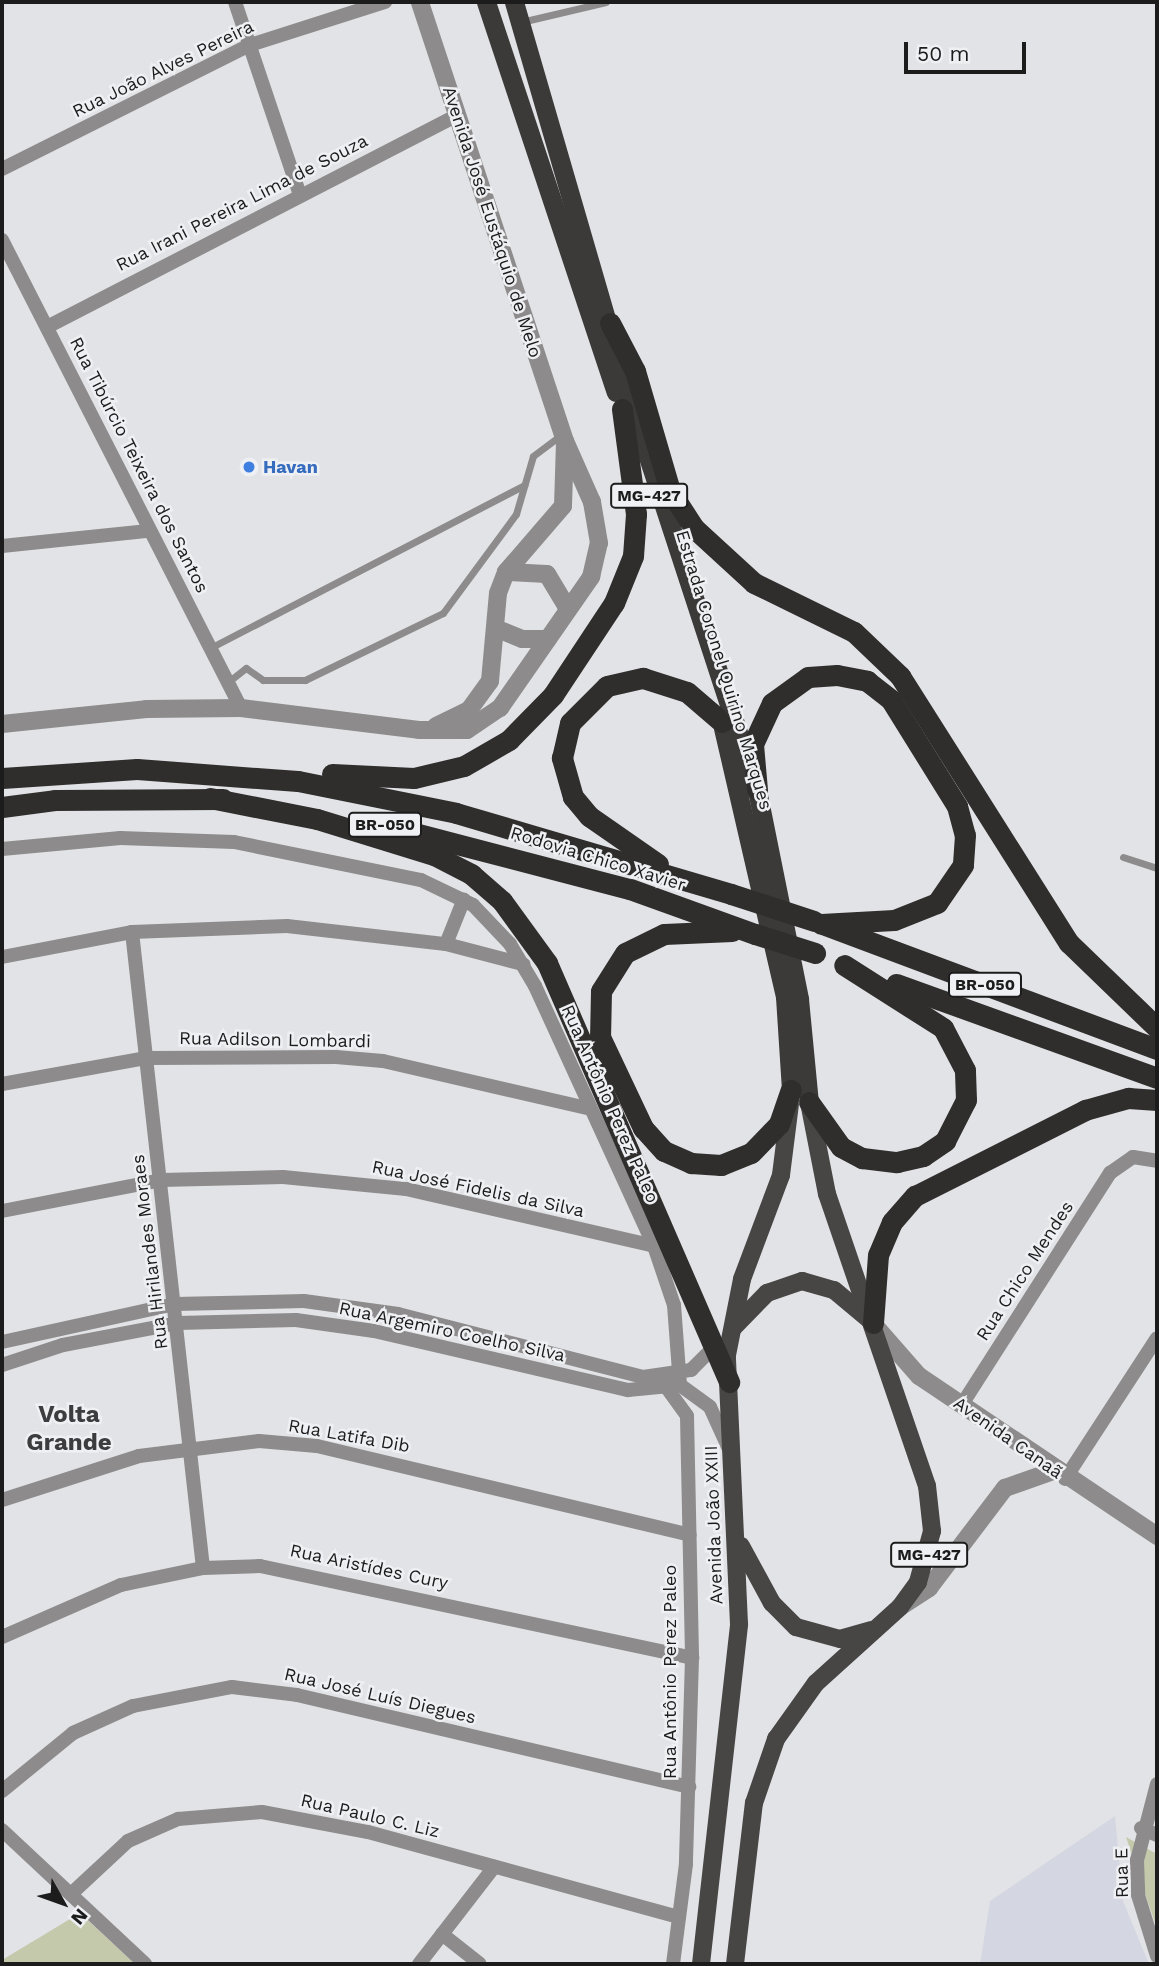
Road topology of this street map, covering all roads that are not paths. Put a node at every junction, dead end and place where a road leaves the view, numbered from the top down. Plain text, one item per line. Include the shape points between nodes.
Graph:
1 (235, 2) edge
2 (385, 2) edge
3 (420, 2) edge
4 (486, 2) edge
5 (514, 2) edge
6 (606, 2) edge
7 (521, 22) junction
8 (250, 45) junction
9 (456, 116) junction
10 (2, 169) edge
11 (299, 192) junction
12 (2, 240) edge
13 (610, 323) junction
14 (47, 327) junction
15 (622, 409) junction
16 (564, 438) junction
17 (524, 485) junction
18 (148, 531) junction
19 (2, 546) edge
20 (506, 572) junction
21 (568, 609) junction
22 (495, 628) junction
23 (548, 639) junction
24 (210, 648) junction
25 (228, 683) junction
26 (241, 708) junction
27 (722, 722) junction
28 (2, 724) edge
29 (419, 730) junction
30 (239, 774) junction
31 (2, 778) edge
32 (757, 790) junction
33 (209, 798) junction
34 (2, 807) edge
35 (2, 849) edge
36 (1123, 857) dead end
37 (1157, 868) edge
38 (678, 877) junction
39 (464, 899) junction
40 (818, 923) junction
41 (132, 932) junction
42 (752, 932) junction
43 (446, 944) junction
44 (2, 957) edge
45 (523, 964) junction
46 (844, 965) junction
47 (792, 998) junction
48 (1157, 1028) edge
49 (1157, 1049) edge
50 (147, 1058) junction
51 (1157, 1079) edge
52 (2, 1084) edge
53 (800, 1096) junction
54 (1157, 1100) edge
55 (586, 1108) junction
56 (1157, 1161) edge
57 (161, 1180) junction
58 (2, 1211) edge
59 (654, 1247) junction
60 (175, 1304) junction
61 (178, 1323) junction
62 (873, 1323) junction
63 (732, 1329) junction
64 (1157, 1338) edge
65 (2, 1342) edge
66 (716, 1345) junction
67 (2, 1365) edge
68 (680, 1380) junction
69 (729, 1382) junction
70 (664, 1383) junction
71 (961, 1406) junction
72 (191, 1446) junction
73 (733, 1455) junction
74 (1059, 1475) junction
75 (2, 1500) edge
76 (690, 1535) junction
77 (1157, 1536) edge
78 (740, 1543) junction
79 (204, 1568) junction
80 (900, 1607) junction
81 (883, 1625) junction
82 (2, 1637) edge
83 (692, 1658) junction
84 (1157, 1784) edge
85 (689, 1787) junction
86 (2, 1791) edge
87 (1142, 1828) junction
88 (2, 1830) edge
89 (1157, 1835) edge
90 (494, 1867) junction
91 (71, 1894) junction
92 (678, 1917) junction
93 (442, 1934) junction
94 (1157, 1956) edge
95 (145, 1964) edge
96 (419, 1964) edge
97 (480, 1964) edge
98 (673, 1964) edge
99 (701, 1964) edge
100 (735, 1964) edge

1 - 8 street
2 - 8 street, Rua João Alves Pereira
3 - 9 street, Avenida José Eustáquio de Melo
4 - 15 highway, Estrada Coronel Quirino Marques / MG-427
5 - 7 highway, Estrada Coronel Quirino Marques / MG-427
6 - 7 lane
7 - 13 highway, Estrada Coronel Quirino Marques / MG-427
8 - 10 street, Rua João Alves Pereira
8 - 11 street
9 - 11 street, Rua Irani Pereira Lima de Souza
9 - 16 street, Avenida José Eustáquio de Melo
11 - 14 street, Rua Irani Pereira Lima de Souza
12 - 14 street, Rua Tibúrcio Teixeira dos Santos
13 - 32 highway, Estrada Coronel Quirino Marques / MG-427
13 - 48 highway via 631,362 670,491 694,528 754,583 854,632 900,676 1069,943
14 - 18 street, Rua Tibúrcio Teixeira dos Santos
15 - 27 highway, Estrada Coronel Quirino Marques / MG-427
15 - 30 highway via 636,514 633,556 614,603 530,722 486,755 438,774 390,779
16 - 17 lane via 533,456
16 - 20 street via 563,506
16 - 21 street, Avenida José Eustáquio de Melo via 592,502 599,543 596,567
17 - 24 lane
17 - 25 lane via 516,514 443,613 305,680 270,682 246,668
18 - 19 street
18 - 24 street, Rua Tibúrcio Teixeira dos Santos
20 - 21 street via 547,574
20 - 22 street
21 - 23 street
22 - 23 street via 522,639
22 - 29 street via 494,668 478,702 446,724
23 - 29 street via 491,718 467,730
24 - 25 street, Rua Tibúrcio Teixeira dos Santos
25 - 26 street, Rua Tibúrcio Teixeira dos Santos
26 - 28 street via 146,709
26 - 29 street
27 - 38 highway via 687,692 643,678 593,695 564,740 573,797 589,816
27 - 47 highway, Estrada Coronel Quirino Marques / MG-427
30 - 31 highway, Rodovia Chico Xavier / BR-050 via 137,769
30 - 38 highway, Rodovia Chico Xavier / BR-050 via 444,810
32 - 40 highway via 753,744 762,717 794,684 837,675 867,681 891,700 957,806 965,835 963,865 937,903 894,920
32 - 47 highway, Estrada Coronel Quirino Marques / MG-427
33 - 34 highway, Rodovia Chico Xavier / BR-050 via 55,800
33 - 42 highway, Rodovia Chico Xavier / BR-050 via 320,810 461,841
33 - 66 highway via 317,819 424,851 471,874 502,901 547,963
35 - 39 street via 121,838 234,842 421,880
36 - 37 lane
38 - 40 highway, Rodovia Chico Xavier / BR-050, bridge
39 - 43 street
39 - 45 street, Rua Antônio Perez Paleo
40 - 49 highway, Rodovia Chico Xavier / BR-050
41 - 43 street via 287,926
41 - 44 street
41 - 50 street, Rua Hirilandes Moraes
42 - 46 highway, Rodovia Chico Xavier / BR-050, bridge
42 - 53 highway via 664,934 625,953 601,991 600,1037 643,1128 664,1151 691,1163 721,1165 751,1153 773,1135
43 - 45 street
45 - 55 street, Rua Antônio Perez Paleo
46 - 51 highway, Rodovia Chico Xavier / BR-050
46 - 53 highway via 943,1028 965,1070 965,1107 934,1150 886,1162 842,1147
47 - 53 highway, MG-427
50 - 52 street, Rua Adilson Lombardi
50 - 55 street, Rua Adilson Lombardi via 383,1061
50 - 57 street, Rua Hirilandes Moraes
53 - 62 main road, MG-427 via 827,1194
53 - 63 main road, Avenida João XXIII / MG-427 via 781,1175 742,1279
54 - 62 highway via 1128,1098 1085,1110 915,1196 891,1222 878,1255
55 - 59 street, Rua Antônio Perez Paleo
56 - 71 street, Rua Chico Mendes via 1124,1160
57 - 58 street, Rua José Fidelis da Silva
57 - 59 street, Rua José Fidelis da Silva via 343,1180
57 - 60 street, Rua Hirilandes Moraes
59 - 68 street, Rua Antônio Perez Paleo via 674,1306
60 - 61 street, Rua Hirilandes Moraes
60 - 65 street, Rua Argemiro Coelho Silva
60 - 70 street, Rua Argemiro Coelho Silva via 361,1307
61 - 67 street, Rua Argemiro Coelho Silva via 63,1345
61 - 70 street, Rua Argemiro Coelho Silva via 344,1326 628,1391
61 - 72 street, Rua Hirilandes Moraes
62 - 63 main road via 834,1290 802,1281 767,1293
62 - 71 street, Avenida Canaã via 904,1362
62 - 80 main road, MG-427 via 931,1507 929,1555
63 - 66 street, Rua Argemiro Coelho Silva
63 - 69 main road, Avenida João XXIII / MG-427
64 - 74 street
66 - 68 street, Rua Argemiro Coelho Silva
66 - 69 highway
68 - 70 street, Rua Argemiro Coelho Silva
68 - 73 street via 710,1407
69 - 73 main road, Avenida João XXIII / MG-427
70 - 76 street, Rua Antônio Perez Paleo via 687,1416
71 - 74 street, Avenida Canaã
72 - 75 street, Rua Latifa Dib via 92,1467
72 - 76 street, Rua Latifa Dib via 317,1446
72 - 79 street, Rua Hirilandes Moraes
73 - 78 main road, Avenida João XXIII / MG-427
74 - 77 street, Avenida Canaã
74 - 80 street via 1005,1488 929,1588
76 - 83 street, Rua Antônio Perez Paleo
78 - 81 main road, MG-427 via 772,1602 796,1627 840,1639
78 - 99 main road, Avenida João XXIII / MG-427 via 729,1751
79 - 82 street, Rua Aristídes Cury via 82,1598
79 - 83 street, Rua Aristídes Cury via 260,1566 317,1573
80 - 81 main road, MG-427
81 - 100 main road, MG-427 via 816,1683 776,1739 754,1803
83 - 85 street, Rua Antônio Perez Paleo
84 - 87 street, Rua E
85 - 86 street, Rua José Luís Diegues via 297,1695 232,1687 133,1706 85,1728
85 - 92 street, Rua Antônio Perez Paleo
87 - 89 street
87 - 94 street, Rua E via 1138,1895
88 - 91 street
90 - 91 street, Rua Paulo C. Liz via 368,1832 226,1811 178,1819 128,1842
90 - 92 street, Rua Paulo C. Liz
90 - 93 street
91 - 95 street
92 - 98 street, Rua Antônio Perez Paleo
93 - 96 street
93 - 97 street

